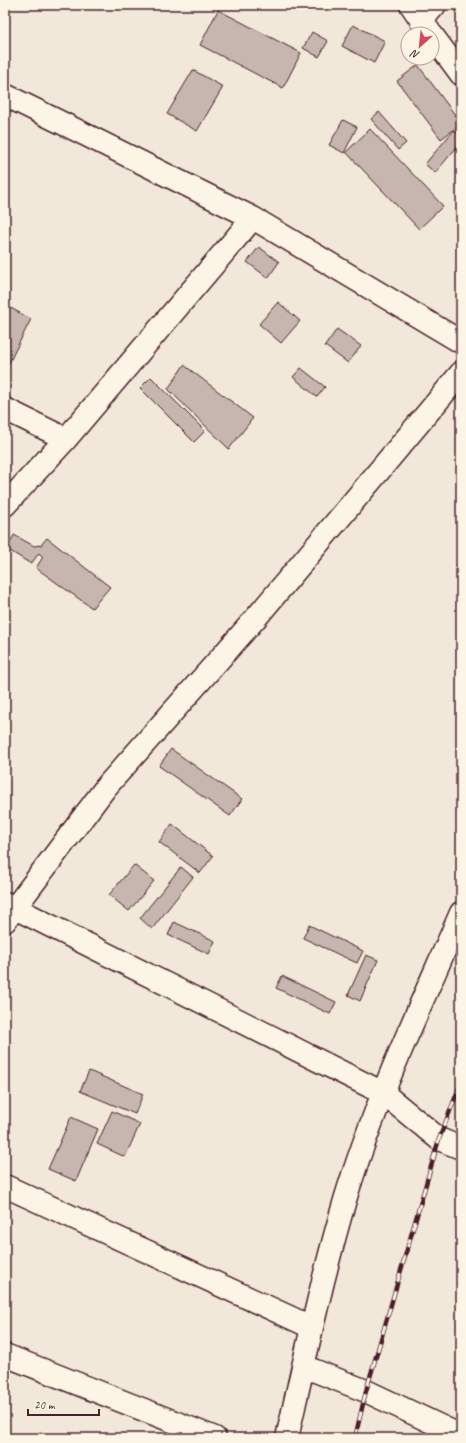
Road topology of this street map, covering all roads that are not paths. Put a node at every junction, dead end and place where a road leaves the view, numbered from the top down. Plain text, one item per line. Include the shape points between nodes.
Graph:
1 (426, 20) edge
2 (461, 74) edge
3 (5, 95) edge
4 (253, 218) junction
5 (461, 342) edge
6 (461, 373) edge
7 (5, 409) edge
8 (66, 438) junction
9 (5, 505) edge
10 (8, 910) edge
11 (461, 913) edge
12 (383, 1093) junction
13 (461, 1148) edge
14 (5, 1186) edge
15 (311, 1327) junction
16 (5, 1355) edge
17 (303, 1366) junction
18 (461, 1436) edge
19 (215, 1438) edge
20 (287, 1438) edge

1 - 2 street
3 - 4 street
4 - 5 street
4 - 8 street
6 - 10 street via 255,619 106,787
7 - 8 street
8 - 9 street
10 - 12 street
11 - 12 street
12 - 13 street via 439,1139
12 - 15 street via 345,1199
14 - 15 street
15 - 17 street
16 - 19 street
17 - 18 street via 366,1391
17 - 20 street

